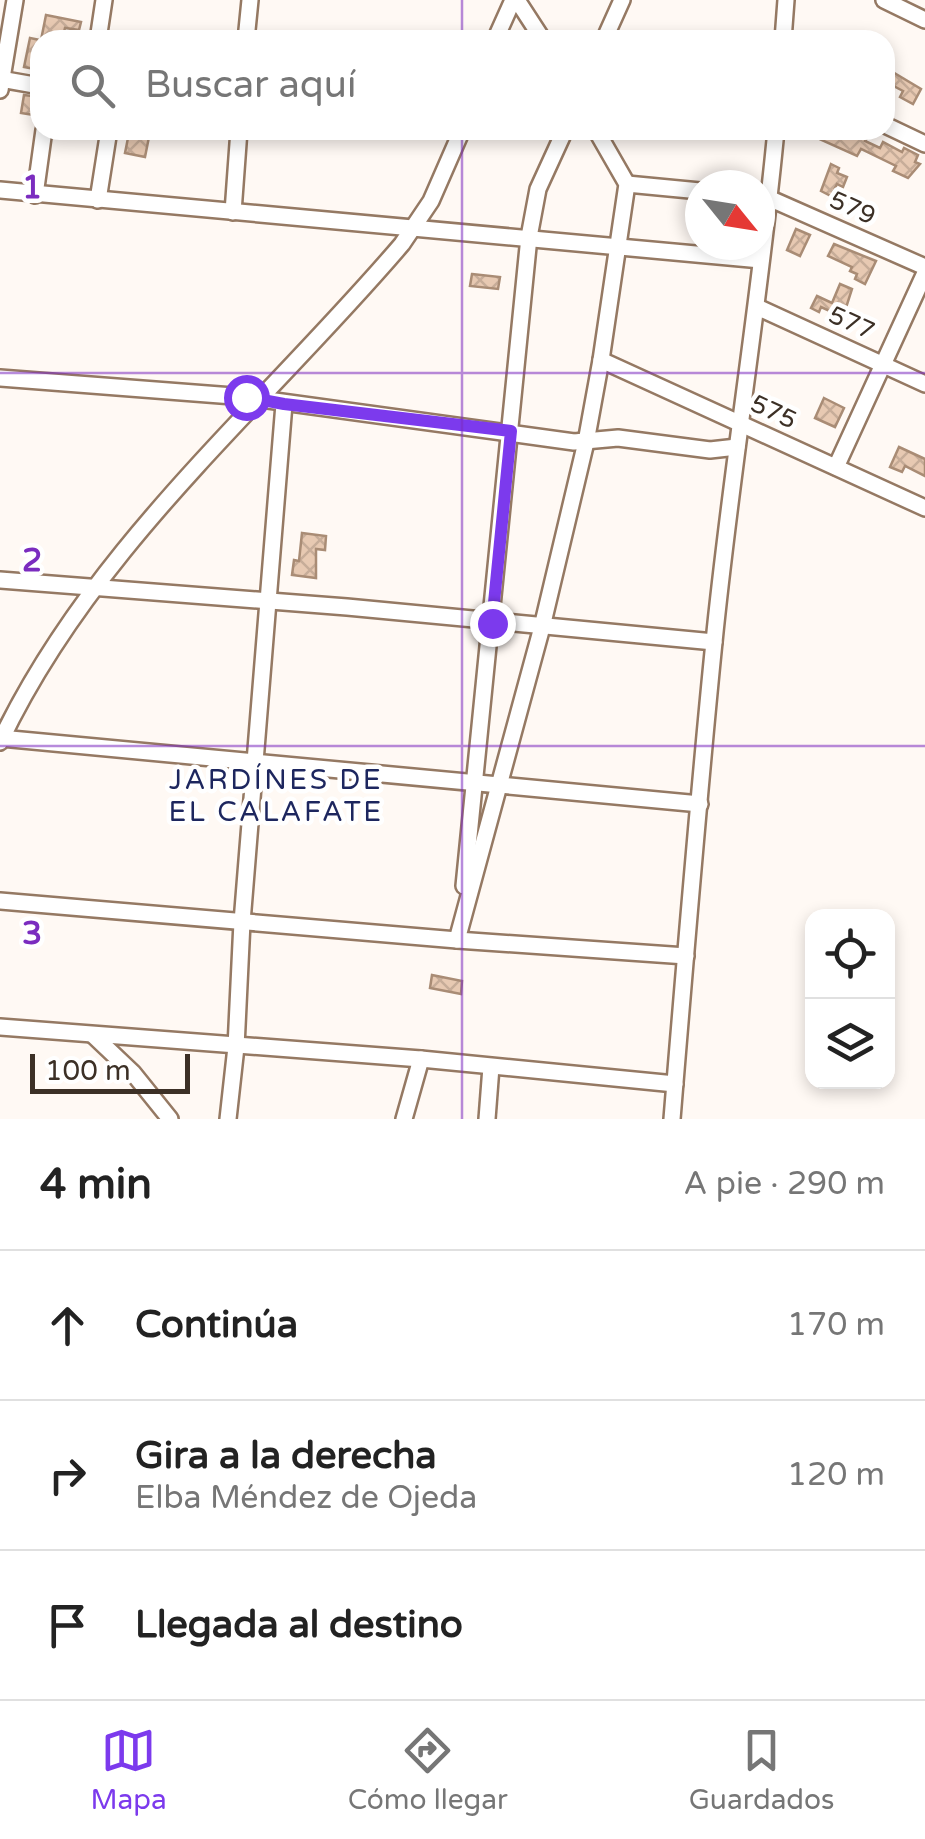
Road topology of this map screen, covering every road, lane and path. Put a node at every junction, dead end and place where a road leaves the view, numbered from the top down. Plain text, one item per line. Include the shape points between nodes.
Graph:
1 (15, 0) edge
2 (104, 0) edge
3 (250, 0) edge
4 (515, 0) edge
5 (622, 0) edge
6 (786, 0) edge
7 (884, 0) edge
8 (925, 20) edge
9 (100, 30) edge
10 (247, 30) edge
11 (499, 30) edge
12 (536, 30) edge
13 (608, 30) edge
14 (784, 30) edge
15 (1, 83) edge
16 (30, 85) edge
17 (895, 129) edge
18 (43, 140) edge
19 (107, 140) edge
20 (238, 140) edge
21 (458, 140) edge
22 (560, 140) edge
23 (602, 140) edge
24 (774, 140) edge
25 (925, 144) edge
26 (769, 170) edge
27 (627, 184) junction
28 (0, 190) edge
29 (685, 190) edge
30 (35, 194) junction
31 (98, 200) junction
32 (775, 201) edge
33 (232, 212) junction
34 (413, 229) junction
35 (529, 237) junction
36 (619, 247) junction
37 (685, 253) edge
38 (761, 260) edge
39 (925, 270) edge
40 (757, 307) junction
41 (601, 360) junction
42 (884, 364) junction
43 (0, 378) edge
44 (925, 384) edge
45 (260, 398) junction
46 (284, 404) junction
47 (740, 422) junction
48 (511, 431) junction
49 (586, 442) junction
50 (737, 447) junction
51 (836, 467) junction
52 (925, 508) edge
53 (0, 580) edge
54 (94, 588) junction
55 (268, 601) junction
56 (492, 623) junction
57 (542, 627) junction
58 (714, 642) junction
59 (1, 740) edge
60 (256, 761) junction
61 (474, 782) junction
62 (498, 784) junction
63 (700, 804) junction
64 (0, 901) edge
65 (466, 901) junction
66 (242, 922) junction
67 (457, 940) junction
68 (686, 956) junction
69 (0, 1027) edge
70 (92, 1035) junction
71 (236, 1047) junction
72 (421, 1059) junction
73 (491, 1067) junction
74 (675, 1084) junction
75 (170, 1119) edge
76 (228, 1119) edge
77 (404, 1119) edge
78 (486, 1119) edge
79 (672, 1119) edge

1 - 15 street
2 - 9 street
3 - 10 street
4 - 11 street
4 - 12 street
5 - 13 street
6 - 14 street
7 - 8 street
15 - 16 street
17 - 25 street
18 - 30 street
19 - 31 street
20 - 33 street
21 - 34 street
22 - 35 street via 538,189
23 - 27 street
24 - 26 street
27 - 29 street
27 - 36 street
28 - 30 street
30 - 31 street
31 - 33 street
32 - 39 street, 579
33 - 34 street
34 - 35 street
34 - 45 street
35 - 36 street
35 - 48 street
36 - 37 street
36 - 41 street
38 - 40 street
39 - 42 street
40 - 42 street, 577
40 - 47 street
41 - 47 street, 575
41 - 49 street
42 - 44 street, 577
42 - 51 street
43 - 45 street
45 - 46 street
45 - 54 street
46 - 48 street
46 - 55 street
47 - 50 street
47 - 51 street, 575
48 - 49 street
48 - 56 street
49 - 50 street via 618,438 710,450
49 - 57 street
50 - 58 street
51 - 52 street, 575
53 - 54 street
54 - 55 street
54 - 59 street
55 - 56 street
55 - 60 street
56 - 57 street
56 - 61 street
57 - 58 street
57 - 62 street
58 - 63 street
59 - 60 street
60 - 61 street
60 - 66 street
61 - 62 street
61 - 65 street
62 - 63 street
62 - 65 street
63 - 68 street
64 - 66 street
65 - 67 street
66 - 67 street
66 - 71 street
67 - 68 street
68 - 74 street
69 - 70 street
70 - 71 street
70 - 75 street
71 - 72 street
71 - 76 street
72 - 73 street
72 - 77 street
73 - 74 street
73 - 78 street
74 - 79 street

